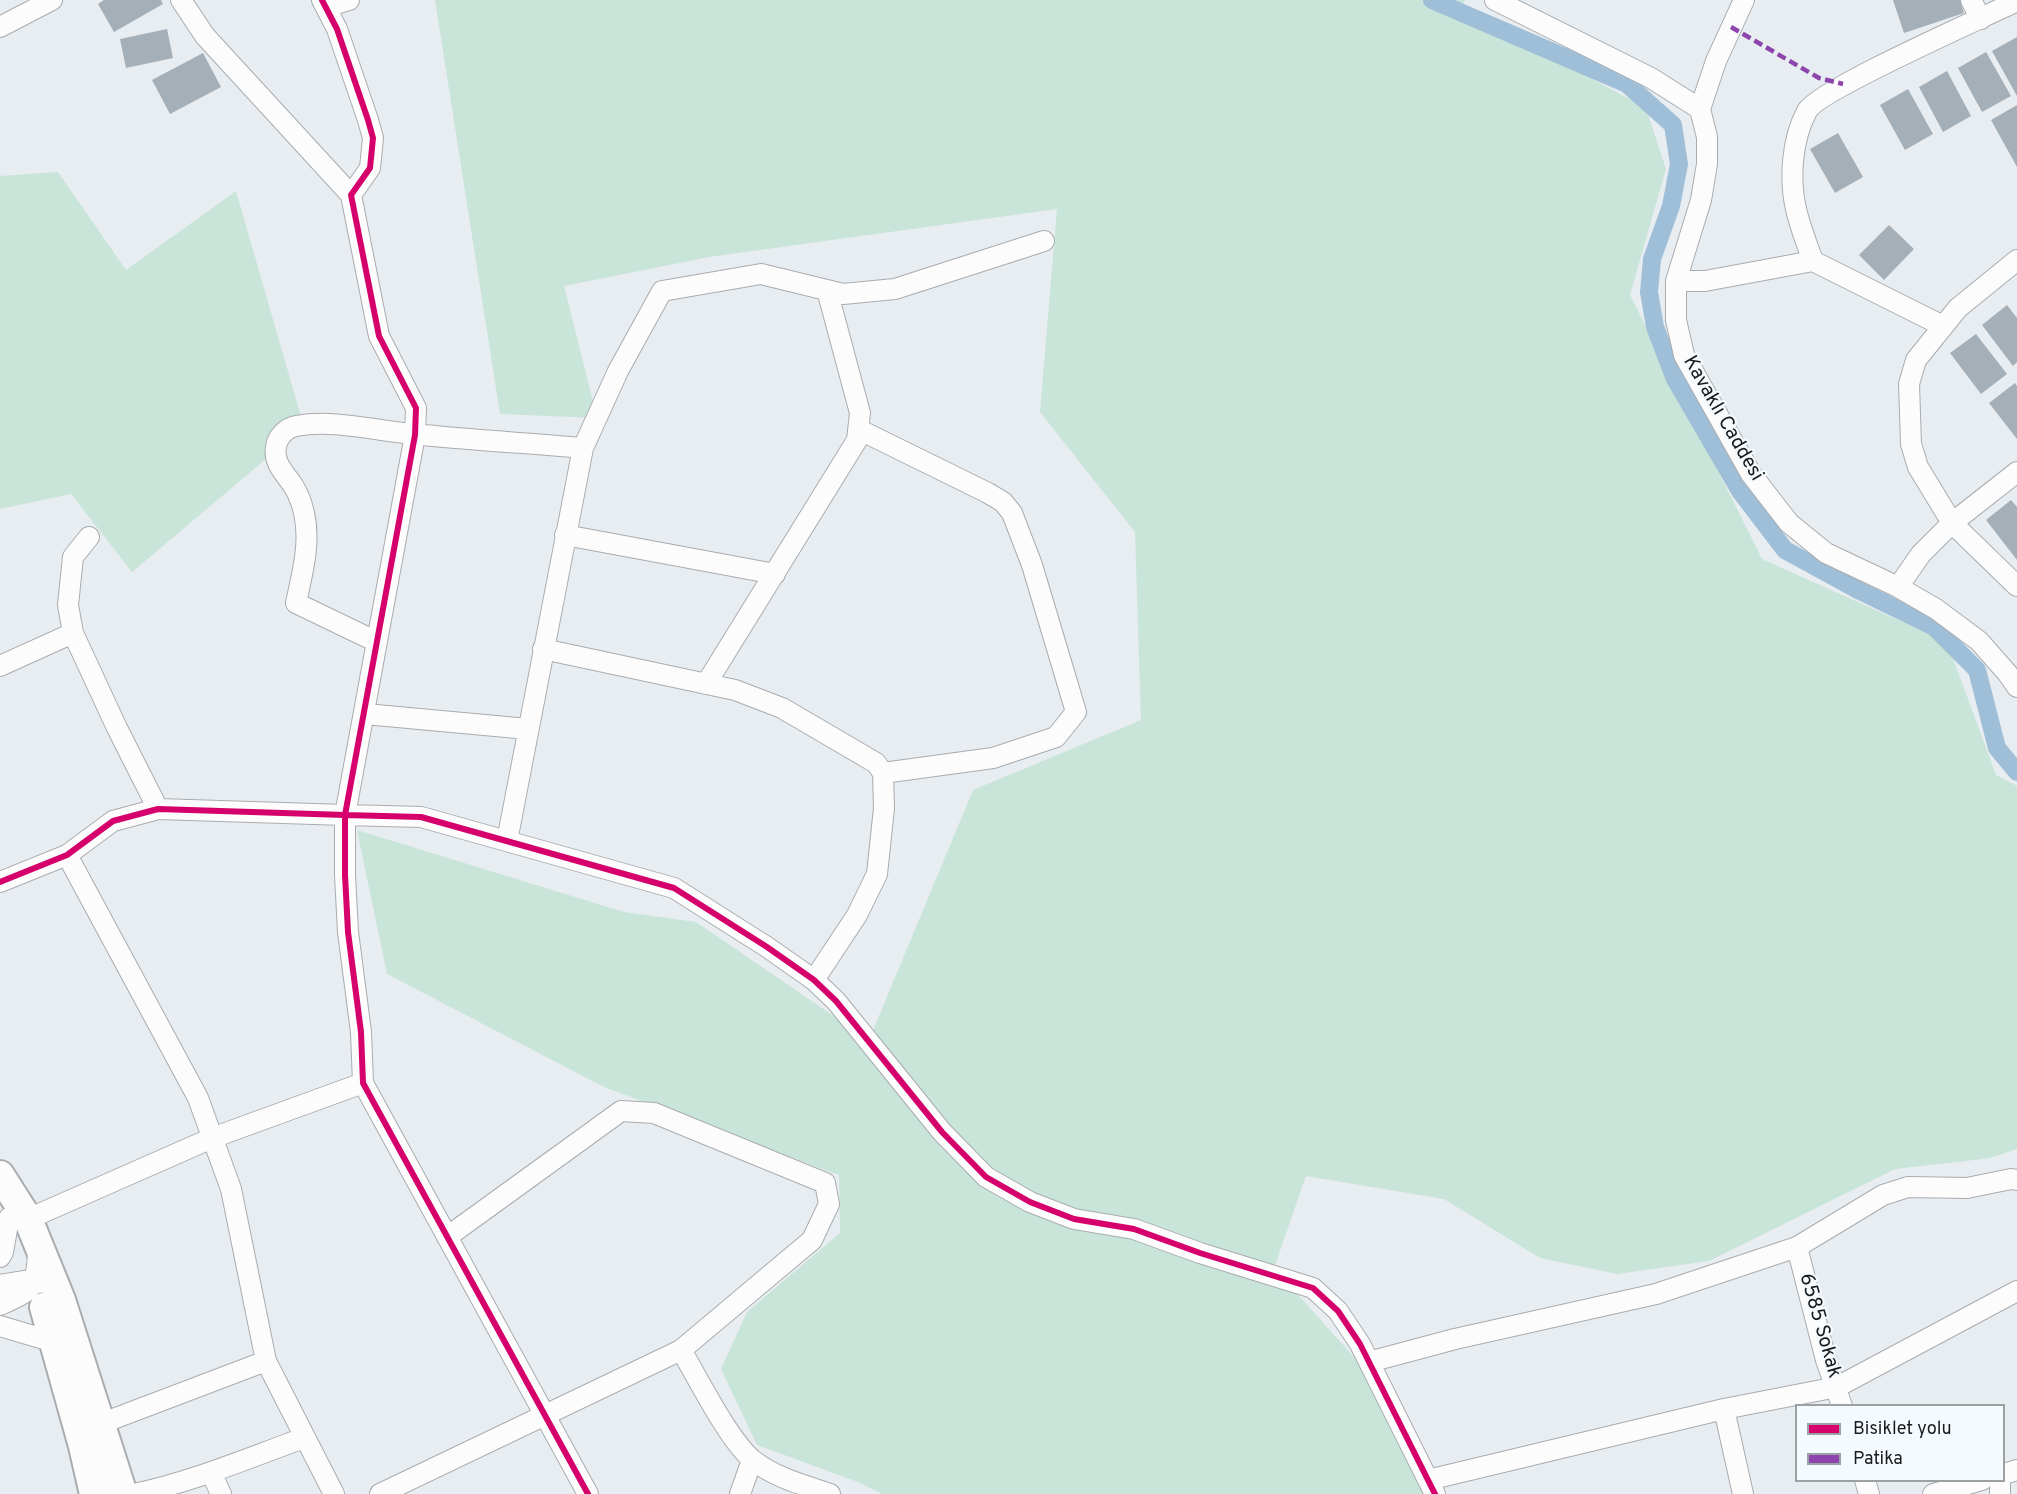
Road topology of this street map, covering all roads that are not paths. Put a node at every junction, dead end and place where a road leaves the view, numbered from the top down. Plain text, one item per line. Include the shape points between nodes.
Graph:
1 (52, 0) edge
2 (181, 0) edge
3 (349, 0) edge
4 (1495, 0) edge
5 (1744, 0) edge
6 (1971, 0) edge
7 (2017, 1) edge
8 (324, 3) edge
9 (1981, 19) junction
10 (0, 27) edge
11 (1700, 109) junction
12 (351, 195) junction
13 (1044, 241) dead end
14 (2017, 260) edge
15 (1813, 261) junction
16 (1676, 281) junction
17 (827, 290) junction
18 (1943, 326) junction
19 (860, 430) junction
20 (415, 435) junction
21 (583, 448) junction
22 (2017, 472) edge
23 (1952, 523) junction
24 (565, 536) junction
25 (89, 537) dead end
26 (775, 574) junction
27 (2017, 586) edge
28 (1898, 587) junction
29 (73, 633) junction
30 (377, 642) junction
31 (543, 648) junction
32 (0, 666) edge
33 (706, 684) junction
34 (2017, 687) edge
35 (365, 714) junction
36 (528, 729) junction
37 (883, 773) junction
38 (158, 809) junction
39 (345, 815) junction
40 (507, 841) junction
41 (67, 855) junction
42 (0, 882) edge
43 (814, 980) junction
44 (363, 1083) junction
45 (212, 1138) junction
46 (0, 1175) edge
47 (2017, 1180) edge
48 (19, 1219) edge
49 (447, 1237) junction
50 (1797, 1247) junction
51 (0, 1257) edge
52 (36, 1279) junction
53 (0, 1285) edge
54 (2017, 1291) edge
55 (61, 1300) junction
56 (0, 1305) edge
57 (0, 1326) edge
58 (54, 1342) junction
59 (681, 1350) junction
60 (266, 1361) junction
61 (1369, 1362) junction
62 (1840, 1396) edge
63 (1724, 1409) junction
64 (543, 1416) junction
65 (100, 1424) junction
66 (304, 1438) junction
67 (752, 1460) junction
68 (211, 1472) junction
69 (1975, 1482) edge
70 (1431, 1487) edge
71 (94, 1494) edge
72 (123, 1494) edge
73 (134, 1494) edge
74 (221, 1494) edge
75 (334, 1494) edge
76 (380, 1494) edge
77 (588, 1494) edge
78 (740, 1494) edge
79 (830, 1494) edge
80 (1743, 1494) edge
81 (1933, 1494) edge

1 - 10 street
2 - 12 street via 205,36
3 - 8 street
4 - 11 street via 1651,78
5 - 11 street via 1716,61
6 - 9 street
7 - 9 street
8 - 12 street via 337,29 373,138 370,168
9 - 15 street via 1843,84 1808,108 1796,141 1793,178 1796,208
11 - 16 street, Kavaklı Caddesi via 1707,137 1707,164 1701,200
12 - 20 street via 379,336 416,408
13 - 17 street via 895,289 843,294
14 - 18 street via 1958,308
15 - 16 street via 1705,281
15 - 18 street
16 - 28 street, Kavaklı Caddesi via 1676,320 1684,355 1751,474 1789,523 1826,553
17 - 19 street via 860,413
17 - 21 street via 761,274 662,291 618,371
18 - 23 street via 1916,360 1909,384 1910,425 1918,467
19 - 26 street via 853,448
19 - 37 street via 988,493 1012,513 1032,565 1076,712 1056,737 993,758
20 - 21 street
20 - 30 street
20 - 30 street via 337,425 294,426 281,435 275,450 278,466 300,501 306,529 305,561 296,603
21 - 24 street
22 - 23 street
23 - 27 street
23 - 28 street via 1921,554
24 - 26 street
24 - 31 street
25 - 29 street via 73,557 68,604
26 - 33 street
28 - 34 street, Kavaklı Caddesi via 1979,641
29 - 32 street
29 - 38 street
30 - 35 street
31 - 33 street
31 - 36 street
33 - 37 street via 735,690 782,708 876,763
35 - 36 street
35 - 39 street
36 - 40 street
37 - 43 street via 884,808 877,874 857,915
38 - 39 street
38 - 41 street via 113,821
39 - 40 street via 421,817
39 - 44 street via 348,932 361,1032
40 - 43 street via 674,888
41 - 42 street
41 - 45 street via 198,1098
43 - 61 street via 986,1177 1030,1202 1074,1219 1134,1229 1313,1288 1338,1311
44 - 45 street
44 - 49 street
45 - 48 street
45 - 60 street via 231,1189
46 - 48 street
47 - 50 street via 1967,1188 1908,1187 1883,1195
48 - 51 street
48 - 52 street
48 - 52 street
48 - 55 street
49 - 59 street via 621,1111 654,1113 825,1183 830,1204 812,1240
49 - 64 street
50 - 61 street via 1656,1294
50 - 62 street, 6585 Sokak via 1826,1360
52 - 53 street
52 - 55 street
52 - 56 street via 25,1293
52 - 58 street
54 - 62 street
55 - 65 street
57 - 58 street
58 - 71 street
59 - 64 street
59 - 67 street via 734,1438
60 - 65 street
60 - 66 street
61 - 70 street
62 - 63 street
63 - 70 street
63 - 80 street
64 - 76 street
64 - 77 street
65 - 72 street
66 - 68 street
66 - 75 street
67 - 78 street
67 - 79 street via 772,1473
68 - 73 street
68 - 74 street
69 - 81 street

